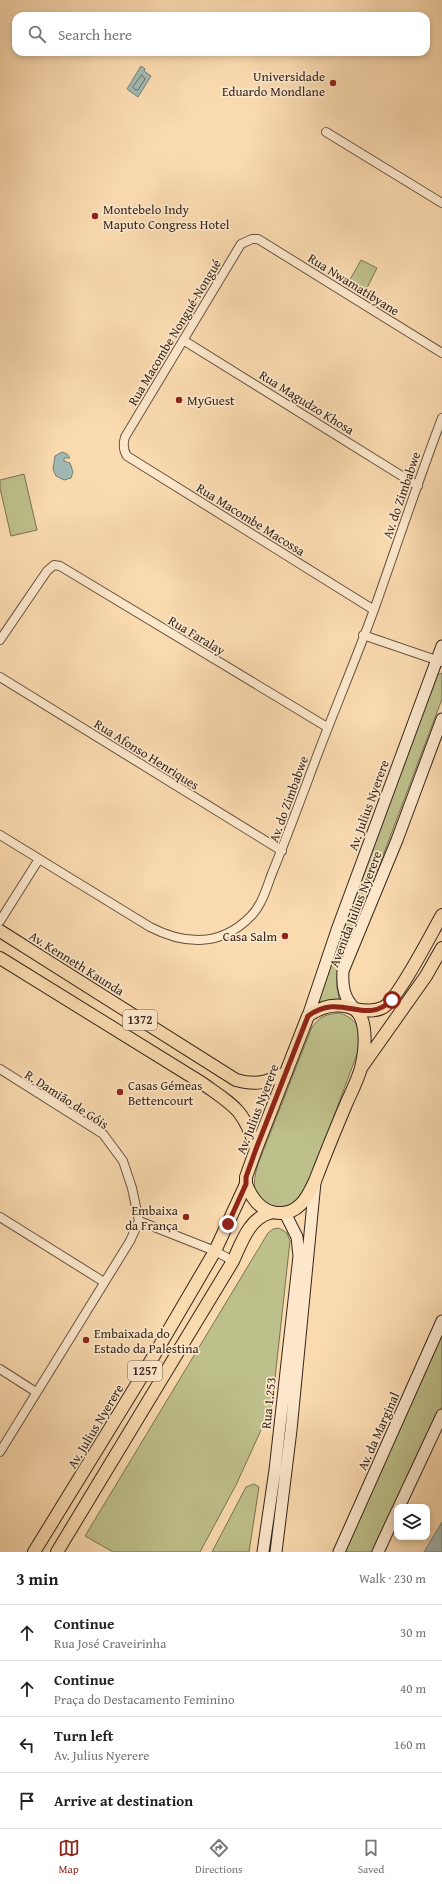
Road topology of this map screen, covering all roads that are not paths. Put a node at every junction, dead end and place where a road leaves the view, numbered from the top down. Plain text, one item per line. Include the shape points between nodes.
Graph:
1 (326, 132) dead end
2 (442, 203) edge
3 (252, 239) joint
4 (183, 340) junction
5 (442, 353) edge
6 (442, 418) edge
7 (123, 444) joint
8 (418, 486) junction
9 (374, 610) junction
10 (363, 635) junction
11 (0, 640) edge
12 (442, 646) edge
13 (439, 661) edge
14 (0, 677) edge
15 (442, 719) edge
16 (327, 727) junction
17 (0, 835) edge
18 (282, 851) junction
19 (39, 859) junction
20 (442, 916) edge
21 (0, 921) edge
22 (0, 931) edge
23 (442, 948) edge
24 (0, 958) edge
25 (355, 1009) junction
26 (308, 1016) junction
27 (361, 1068) junction
28 (0, 1069) edge
29 (286, 1073) junction
30 (256, 1149) junction
31 (315, 1181) junction
32 (246, 1184) junction
33 (270, 1213) junction
34 (285, 1213) junction
35 (0, 1217) edge
36 (139, 1221) junction
37 (216, 1251) junction
38 (232, 1261) junction
39 (104, 1282) junction
40 (442, 1321) edge
41 (0, 1369) edge
42 (139, 1381) junction
43 (36, 1392) junction
44 (155, 1392) junction
45 (442, 1415) edge
46 (0, 1452) edge
47 (400, 1504) edge
48 (60, 1510) junction
49 (394, 1517) edge
50 (76, 1520) junction
51 (34, 1552) edge
52 (57, 1552) edge
53 (263, 1552) edge
54 (276, 1552) edge
55 (339, 1552) edge
56 (378, 1552) edge

1 - 2 street
3 - 4 street, Rua Macombe Nongué-Nongué via 242,244
3 - 5 street, Rua Nwamatibyane via 258,239
4 - 7 street, Rua Macombe Nongué-Nongué
4 - 8 street, Rua Magudzo Khosa
6 - 8 street, Av. do Zimbabwe
7 - 9 street, Rua Macombe Macossa via 127,456
8 - 9 street, Av. do Zimbabwe
9 - 10 street, Av. do Zimbabwe
10 - 13 street
10 - 16 street, Av. do Zimbabwe
11 - 16 street, Rua Faralay via 46,571 54,565 60,566
12 - 13 main road, Av. Julius Nyerere
13 - 26 main road, Av. Julius Nyerere via 337,930
14 - 18 street, Rua Afonso Henriques
15 - 25 main road, Avenida Julius Nyerere via 397,840 343,971 342,985 346,998
16 - 18 street, Av. do Zimbabwe
17 - 19 street, Av. do Zimbabwe
18 - 19 street, Av. do Zimbabwe via 260,905 251,916 236,929 222,936 192,940 168,936 150,927
19 - 21 street
20 - 25 main road via 392,1000 384,1008 370,1011
22 - 29 main road, Av. Kenneth Kaunda / 1372 via 236,1080 249,1084 262,1083
23 - 27 main road via 426,976
24 - 30 main road, 1372 via 218,1094 246,1119
25 - 26 main road via 327,1006
25 - 27 main road via 364,1031
26 - 29 main road, Av. Julius Nyerere
27 - 31 main road
28 - 36 street, R. Damião de Góis via 103,1134 123,1161
29 - 30 main road, Av. Julius Nyerere
30 - 32 main road, Av. Julius Nyerere
31 - 34 main road via 300,1206
31 - 54 main road via 291,1430
32 - 33 main road via 251,1197
32 - 37 main road, Av. Julius Nyerere / 1257
33 - 34 main road
33 - 38 main road, 1257 via 254,1223
34 - 53 main road, Rua 1.253 via 297,1237 299,1256 275,1470
35 - 39 street
36 - 37 street
36 - 39 street via 130,1241
37 - 38 street
37 - 42 main road, Av. Julius Nyerere / 1257
38 - 44 main road, 1257
39 - 43 street
40 - 55 main road, Av. da Marginal
41 - 43 street
42 - 44 main road
42 - 48 main road, Av. Julius Nyerere / 1257
43 - 46 street
44 - 50 main road, 1257
45 - 47 main road
48 - 50 main road
48 - 51 main road, Av. Julius Nyerere / 1257
49 - 56 main road
50 - 52 main road, 1257

